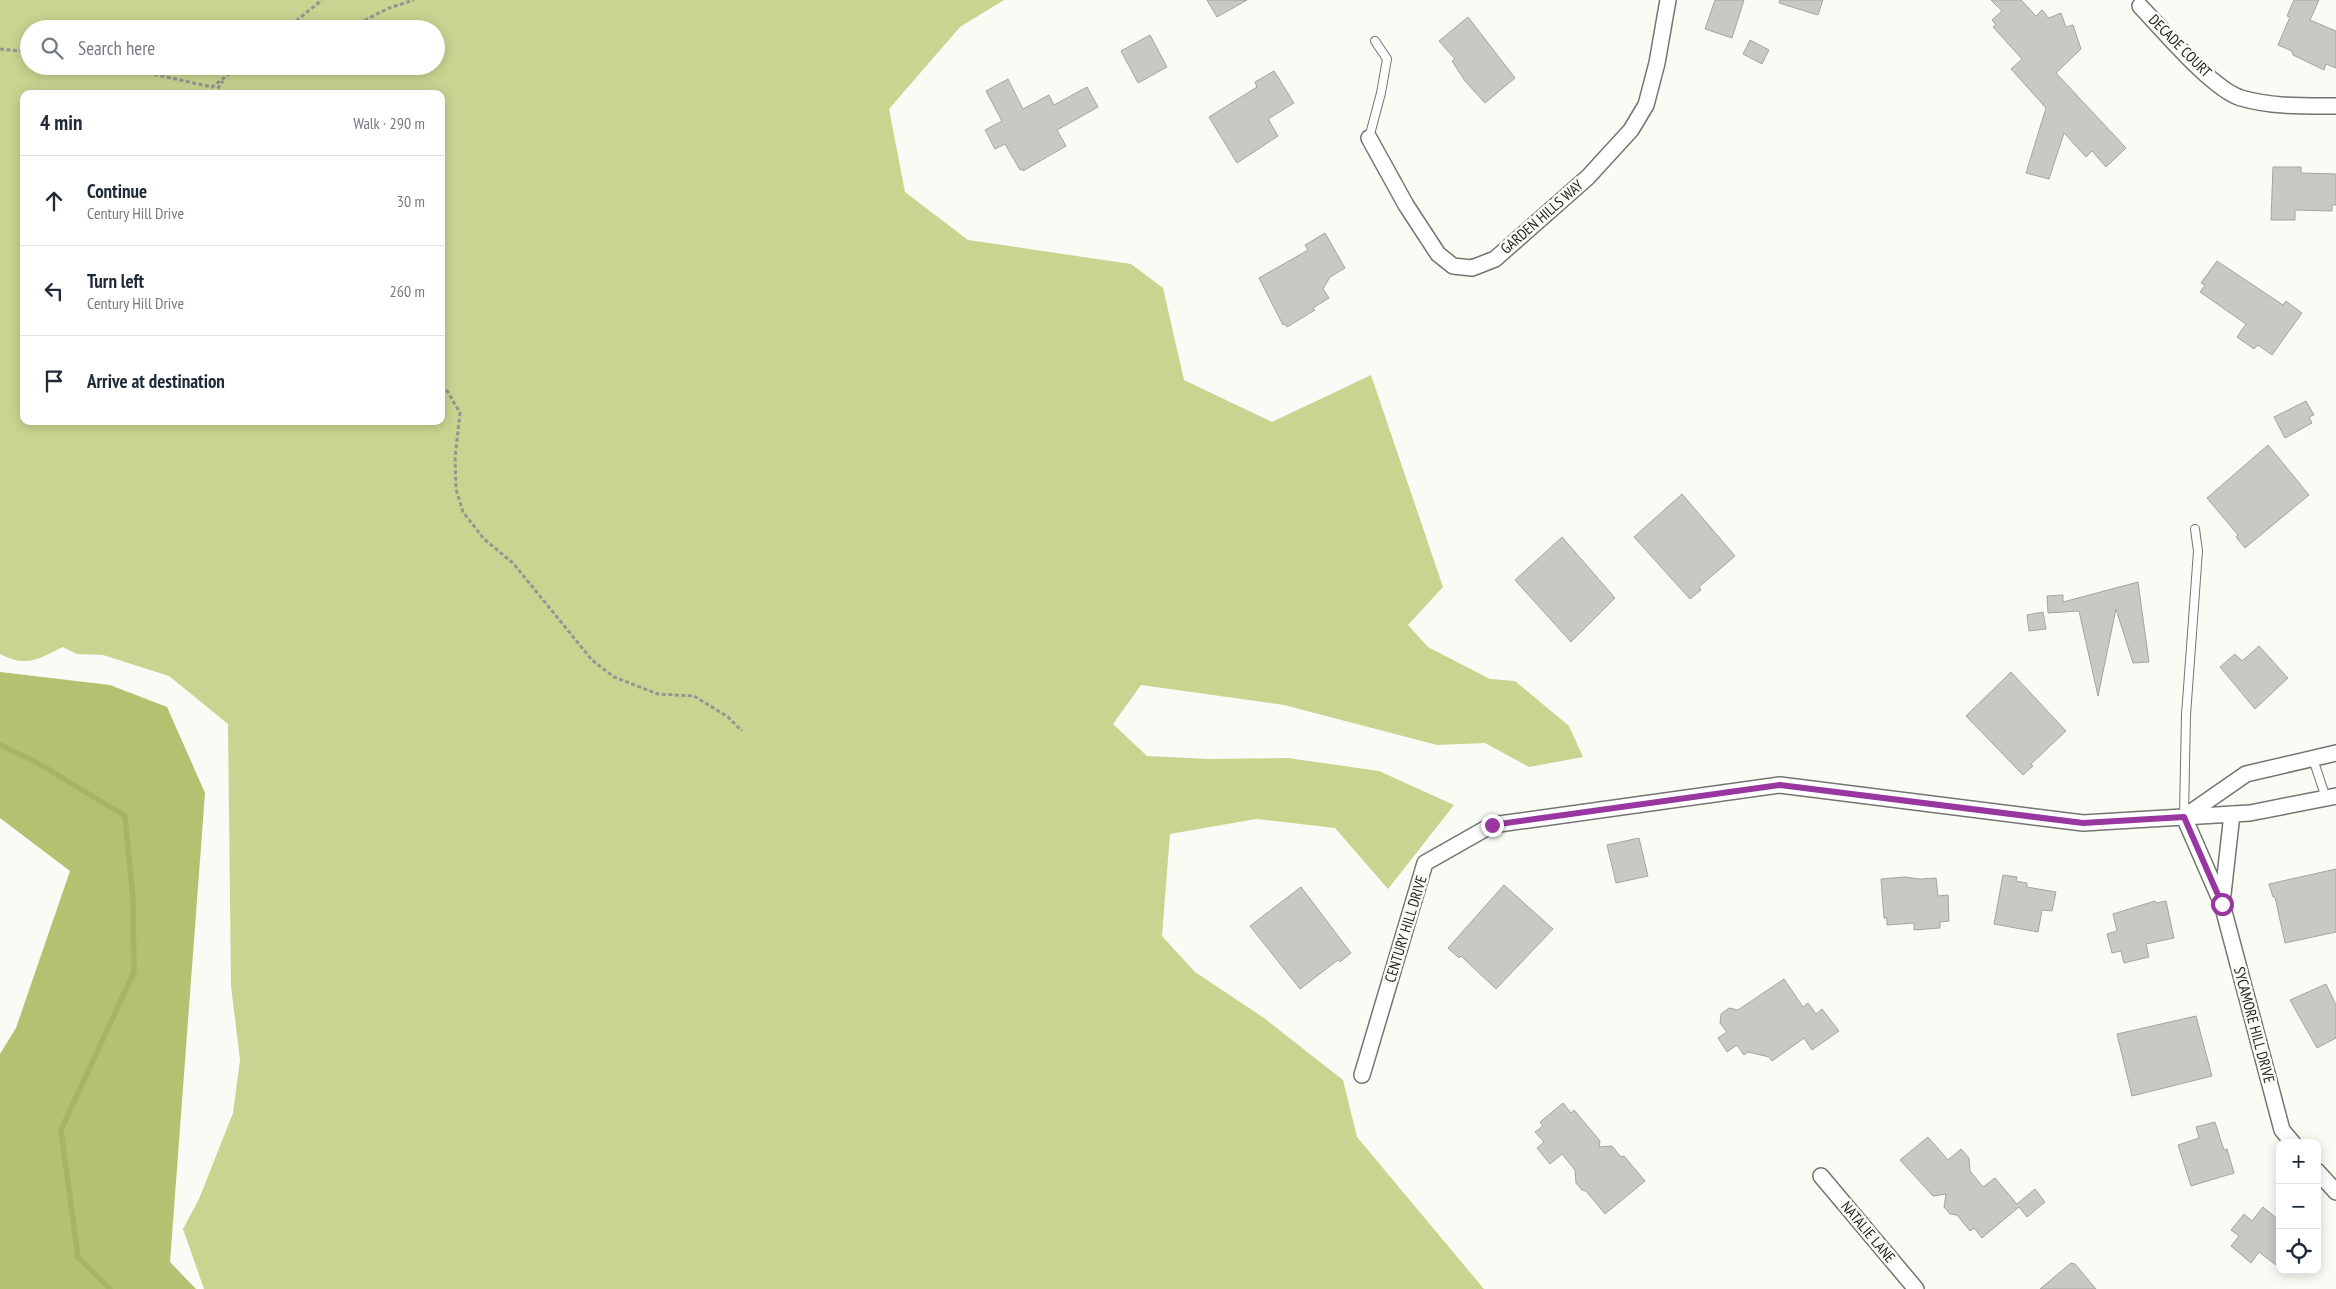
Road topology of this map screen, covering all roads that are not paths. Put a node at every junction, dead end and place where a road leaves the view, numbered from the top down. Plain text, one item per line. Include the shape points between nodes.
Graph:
1 (1668, 0) edge
2 (2140, 6) dead end
3 (1375, 41) dead end
4 (2336, 106) edge
5 (1369, 138) joint
6 (2195, 529) dead end
7 (2336, 753) edge
8 (2313, 759) junction
9 (2331, 797) edge
10 (2232, 814) junction
11 (2184, 817) junction
12 (2222, 904) junction
13 (1362, 1075) dead end
14 (2290, 1139) edge
15 (2321, 1175) edge
16 (1821, 1176) dead end
17 (2336, 1192) edge
18 (1916, 1289) edge

1 - 5 street, GARDEN HILLS WAY via 1646,105 1631,130 1588,177 1495,259 1472,268 1453,266 1438,254
2 - 4 street, DECADE COURT via 2207,76 2239,97 2283,106
3 - 5 lane via 1387,59
6 - 11 lane via 2198,551 2186,715
7 - 8 street
8 - 9 lane
8 - 11 street via 2246,774
9 - 10 street, CENTURY HILL DRIVE
10 - 11 street, CENTURY HILL DRIVE
10 - 12 street
11 - 12 street
11 - 13 street, CENTURY HILL DRIVE via 2083,823 1780,785 1492,825 1425,864
12 - 14 street, SYCAMORE HILL DRIVE via 2282,1130
15 - 17 street
16 - 18 street, NATALIE LANE

